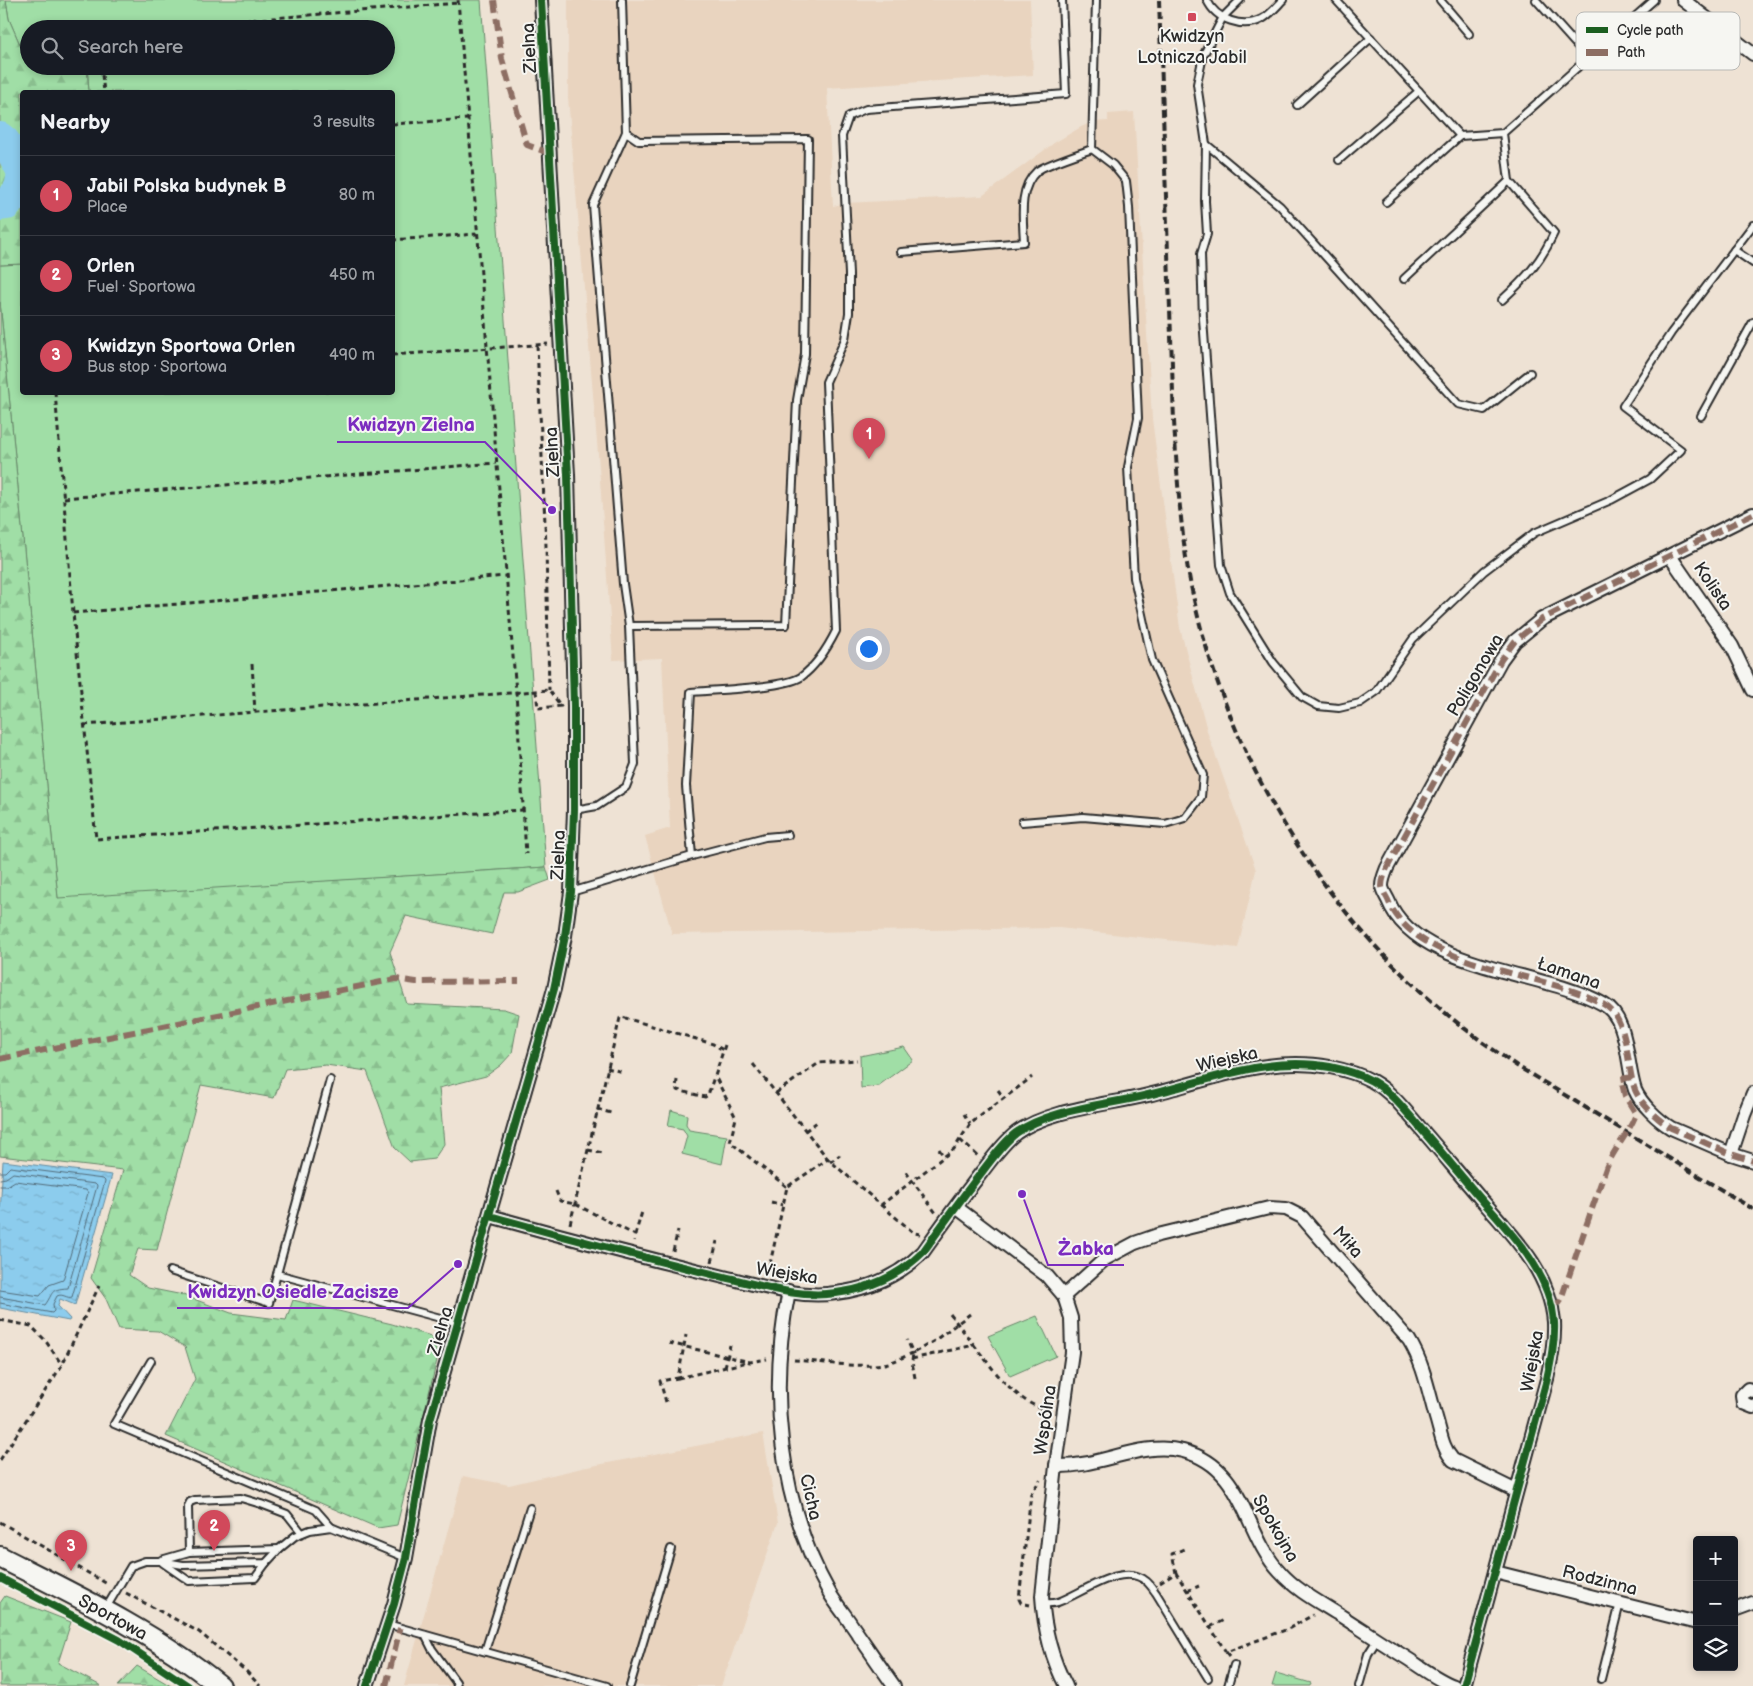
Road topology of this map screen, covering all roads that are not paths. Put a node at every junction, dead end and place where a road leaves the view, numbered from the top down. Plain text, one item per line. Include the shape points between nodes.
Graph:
1 (541, 0) edge
2 (622, 0) edge
3 (1062, 0) edge
4 (1096, 0) edge
5 (1207, 0) edge
6 (1240, 0) edge
7 (1284, 0) edge
8 (1336, 0) edge
9 (1440, 0) edge
10 (1536, 0) edge
11 (1654, 0) edge
12 (1683, 0) edge
13 (1640, 12) edge
14 (1699, 12) edge
15 (1223, 17) junction
16 (1469, 34) dead end
17 (1371, 38) junction
18 (1740, 44) edge
19 (1576, 45) edge
20 (1753, 54) edge
21 (1576, 69) edge
22 (1419, 91) junction
23 (1297, 105) dead end
24 (626, 132) junction
25 (1503, 133) junction
26 (1460, 136) junction
27 (1206, 144) junction
28 (1092, 149) junction
29 (1338, 160) dead end
30 (1509, 181) junction
31 (1386, 202) dead end
32 (1753, 225) edge
33 (1734, 250) junction
34 (901, 252) dead end
35 (1753, 263) edge
36 (1404, 279) dead end
37 (1502, 300) dead end
38 (1753, 322) edge
39 (1530, 373) dead end
40 (1701, 416) dead end
41 (1753, 514) edge
42 (1670, 556) junction
43 (629, 626) junction
44 (1753, 690) edge
45 (574, 810) junction
46 (1022, 822) dead end
47 (788, 835) dead end
48 (692, 856) junction
49 (1382, 887) joint
50 (572, 892) junction
51 (330, 1080) dead end
52 (1753, 1093) edge
53 (1731, 1154) junction
54 (1753, 1161) edge
55 (956, 1207) junction
56 (490, 1216) junction
57 (170, 1271) dead end
58 (277, 1274) junction
59 (788, 1291) junction
60 (1064, 1296) junction
61 (459, 1323) junction
62 (151, 1361) dead end
63 (1753, 1391) edge
64 (1753, 1407) edge
65 (1056, 1466) junction
66 (1516, 1491) junction
67 (530, 1508) dead end
68 (330, 1527) junction
69 (302, 1533) junction
70 (279, 1549) junction
71 (671, 1549) dead end
72 (189, 1552) junction
73 (0, 1556) edge
74 (406, 1558) junction
75 (160, 1560) junction
76 (266, 1563) junction
77 (1495, 1572) junction
78 (1753, 1602) edge
79 (1620, 1604) junction
80 (1038, 1605) junction
81 (1738, 1608) edge
82 (104, 1611) junction
83 (1693, 1622) edge
84 (387, 1624) junction
85 (425, 1634) junction
86 (1377, 1640) junction
87 (485, 1651) junction
88 (1234, 1665) road end
89 (1208, 1678) dead end
90 (1601, 1679) dead end
91 (220, 1686) edge
92 (367, 1686) edge
93 (457, 1686) edge
94 (607, 1686) edge
95 (630, 1686) edge
96 (894, 1686) edge
97 (1066, 1686) edge
98 (1228, 1686) edge
99 (1359, 1686) edge
100 (1454, 1686) edge
101 (1464, 1686) edge

1 - 45 street, Zielna via 569,493
2 - 24 lane
3 - 48 lane via 1066,94 866,109 849,116 842,136 849,314 845,339 826,382 836,631 817,661 800,677 783,684 690,692 686,786
4 - 28 lane
5 - 15 lane
6 - 15 lane
7 - 15 lane via 1263,19 1248,23 1232,22
8 - 17 lane
9 - 16 lane
10 - 19 lane
11 - 13 lane
12 - 14 street
15 - 27 lane via 1203,56 1197,84
17 - 22 lane
17 - 23 lane
18 - 20 street
21 - 25 lane
22 - 26 lane
22 - 29 lane
24 - 43 lane via 593,205
24 - 43 lane via 639,141 808,139 804,354 796,400 786,625
25 - 26 lane
25 - 30 lane
26 - 31 lane
27 - 33 lane via 1207,234 1201,254 1203,319 1221,565 1230,593 1273,662 1302,697 1318,706 1340,708 1360,703 1376,692 1413,639 1484,571 1534,533 1611,500 1650,479 1682,450 1623,406 1671,334
27 - 39 lane via 1280,206 1458,404 1484,410
28 - 34 lane via 1038,170 1024,189 1024,242
28 - 46 lane via 1113,164 1126,181 1129,207 1138,418 1128,466 1134,578 1152,660 1203,775 1200,797 1190,811 1184,818 1165,824 1083,817
30 - 36 lane
30 - 37 lane via 1554,234 1545,254
32 - 33 lane
33 - 35 lane
38 - 40 lane
41 - 42 street, Poligonowa
42 - 44 street, Kolista via 1732,646
42 - 49 street, Poligonowa via 1542,619 1515,641 1501,660 1387,868
43 - 45 lane via 635,764 626,787 597,806
45 - 50 street, Zielna
47 - 48 lane via 764,837
48 - 50 lane
49 - 53 street, Łamana via 1392,911 1420,940 1463,960 1577,991 1612,1010 1621,1027 1632,1077 1642,1101 1665,1124
50 - 56 street, Zielna via 554,989
51 - 58 lane
52 - 53 street
53 - 54 street, Łamana
55 - 59 street, Wiejska via 911,1264 883,1280 836,1294
55 - 60 street, Wspólna via 1041,1271
55 - 66 street, Wiejska via 1008,1140 1050,1116 1149,1095 1257,1066 1325,1066 1374,1082 1399,1103 1524,1249 1547,1291 1554,1319 1552,1354
56 - 59 street, Wiejska via 629,1255
56 - 61 street, Zielna
57 - 58 lane via 269,1303
58 - 61 lane
59 - 96 street, Cicha via 779,1423 799,1525 830,1594
60 - 65 street, Wspólna via 1072,1327 1072,1352
60 - 66 street, Miła via 1105,1259 1135,1243 1260,1209 1278,1207 1294,1212 1410,1340 1449,1454 1454,1460
61 - 74 street, Zielna via 430,1420
62 - 68 lane via 114,1424 316,1510
63 - 64 street via 1748,1388 1742,1395 1743,1403
65 - 80 street, Wspólna
65 - 86 street, Spokojna via 1074,1467 1158,1448 1199,1457 1231,1484 1278,1570 1296,1587
66 - 77 street, Wiejska
67 - 87 lane
68 - 69 lane
68 - 74 lane
69 - 70 lane
69 - 72 lane via 287,1514 242,1498 195,1500 188,1506
70 - 72 lane
70 - 76 lane
71 - 95 lane
72 - 75 lane
73 - 82 main road, Sportowa
74 - 84 street, Zielna
75 - 76 lane via 183,1566
75 - 76 lane via 189,1581 255,1578
75 - 82 lane via 131,1566
77 - 79 street, Rodzinna
77 - 101 street, Wiejska
78 - 81 street
79 - 83 street, Rodzinna
79 - 90 lane
80 - 89 lane via 1056,1603 1109,1578 1134,1574 1146,1580 1152,1588
80 - 97 street, Wspólna via 1051,1651
82 - 91 main road, Sportowa via 198,1668
84 - 85 lane
84 - 92 street, Zielna
85 - 87 lane
85 - 93 lane
86 - 99 lane via 1368,1654
86 - 100 street, Spokojna
87 - 94 lane
88 - 98 lane

